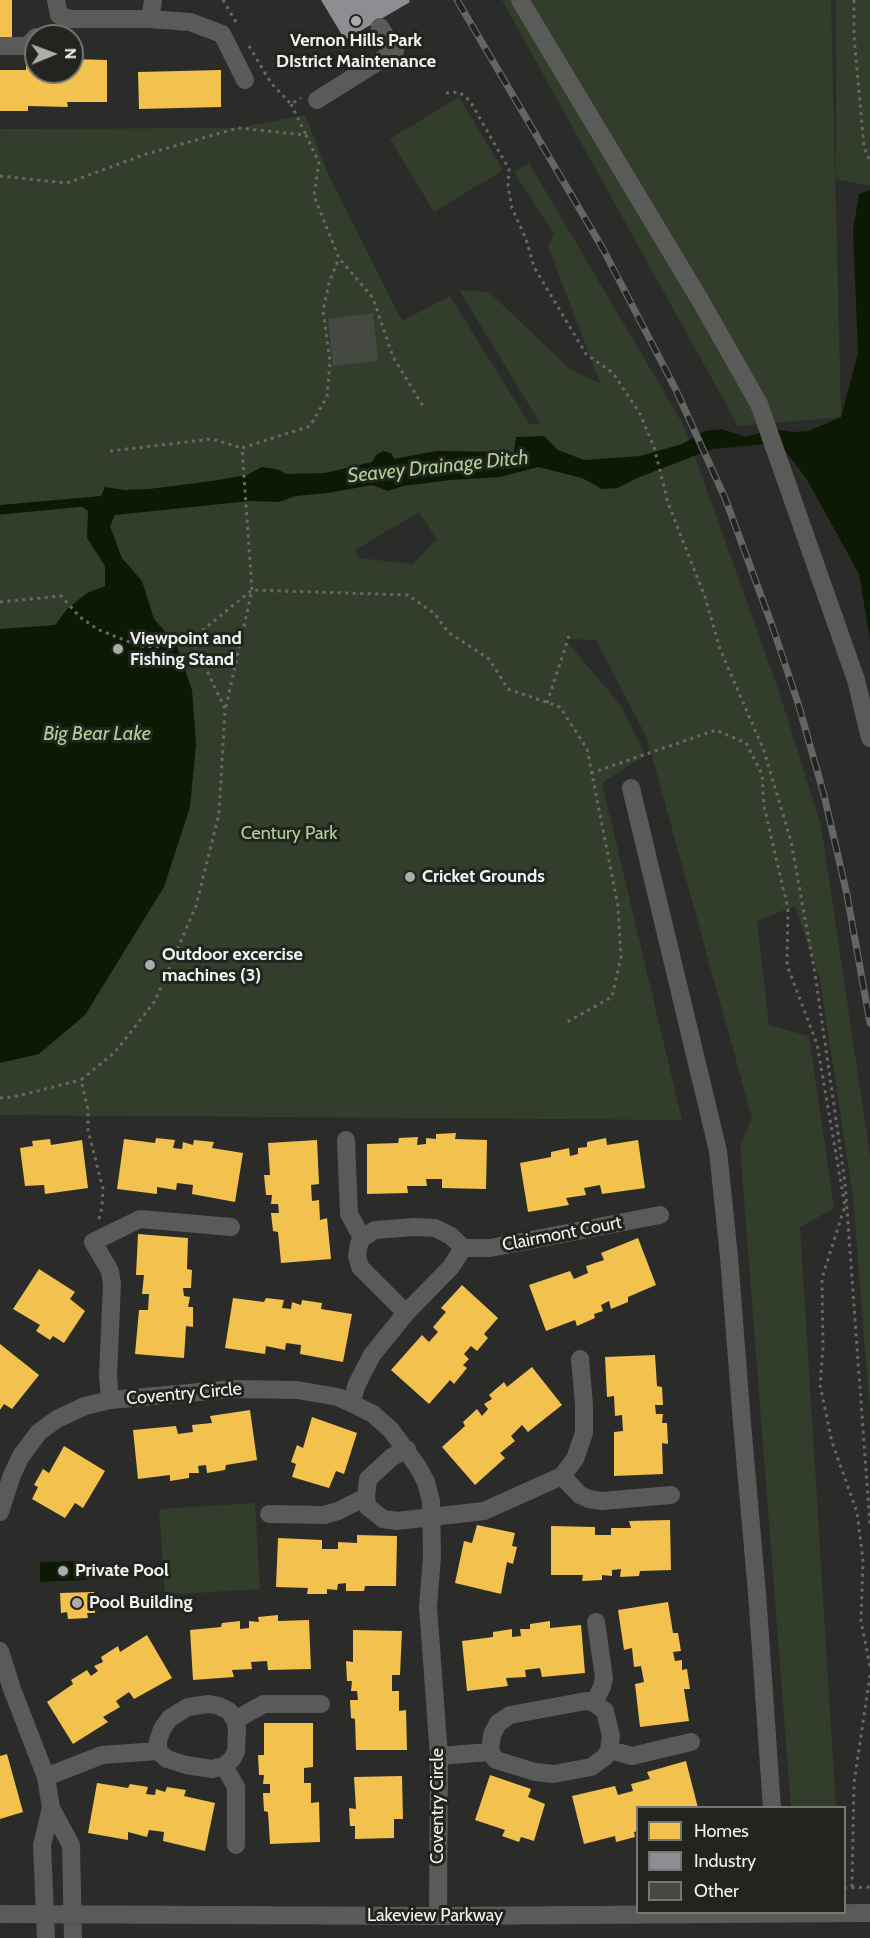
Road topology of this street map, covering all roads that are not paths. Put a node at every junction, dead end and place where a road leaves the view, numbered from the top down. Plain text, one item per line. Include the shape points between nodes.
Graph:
1 (153, 0) edge
2 (520, 0) edge
3 (58, 8) edge
4 (150, 19) junction
5 (46, 24) edge
6 (381, 27) dead end
7 (0, 46) edge
8 (24, 46) edge
9 (246, 80) dead end
10 (309, 99) road end
11 (870, 738) edge
12 (631, 788) dead end
13 (346, 1140) dead end
14 (660, 1215) dead end
15 (231, 1227) dead end
16 (362, 1238) junction
17 (463, 1248) junction
18 (406, 1313) junction
19 (580, 1359) dead end
20 (110, 1400) junction
21 (351, 1403) junction
22 (407, 1449) junction
23 (562, 1476) junction
24 (671, 1495) dead end
25 (366, 1497) junction
26 (0, 1512) edge
27 (269, 1514) dead end
28 (432, 1517) junction
29 (596, 1622) dead end
30 (0, 1651) edge
31 (594, 1703) junction
32 (321, 1704) dead end
33 (235, 1720) junction
34 (691, 1742) dead end
35 (609, 1750) junction
36 (158, 1751) junction
37 (490, 1752) junction
38 (439, 1756) junction
39 (224, 1766) junction
40 (46, 1777) junction
41 (772, 1806) edge
42 (51, 1808) junction
43 (236, 1845) dead end
44 (846, 1913) edge
45 (870, 1913) edge
46 (0, 1914) edge
47 (45, 1914) junction
48 (74, 1914) junction
49 (665, 1914) edge
50 (438, 1916) junction
51 (46, 1938) edge
52 (73, 1938) edge

1 - 4 street
2 - 11 street via 700,300 761,412 856,680
3 - 4 street via 71,19
3 - 5 street
4 - 9 street via 190,21 222,34
6 - 10 street via 395,51
7 - 8 street
12 - 41 street via 718,1151
13 - 16 street via 349,1214
14 - 17 street, Clairmont Court via 490,1248
15 - 20 street via 140,1219 93,1242 110,1270 112,1284
16 - 17 street via 375,1230 435,1228
16 - 18 street via 357,1256 360,1267
17 - 18 street
18 - 21 street via 372,1355
19 - 23 street via 584,1433 575,1459
20 - 21 street, Coventry Circle via 261,1388 303,1391
20 - 26 street, Coventry Circle via 85,1406 39,1432 17,1465
21 - 22 street, Coventry Circle via 373,1414
22 - 25 street via 368,1479
22 - 28 street, Coventry Circle via 426,1482
23 - 24 street via 580,1495 595,1500
23 - 28 street via 484,1511
25 - 27 street via 324,1515
25 - 28 street via 368,1506 383,1519
28 - 38 street, Coventry Circle via 428,1607
29 - 31 street via 604,1678
30 - 40 street
31 - 35 street via 608,1717
31 - 37 street via 586,1701 510,1715 498,1723
32 - 33 street via 264,1704
33 - 36 street via 219,1706 188,1707 170,1718 162,1730
33 - 39 street via 236,1752
34 - 35 street via 632,1756
35 - 37 street via 591,1767 554,1774 496,1760
36 - 39 street via 167,1759 186,1765 212,1769
36 - 40 street via 102,1755
37 - 38 street
38 - 50 street, Coventry Circle
39 - 43 street via 236,1787
40 - 42 street
42 - 47 street via 42,1845
42 - 48 street via 70,1845
44 - 45 street, Lakeview Parkway
46 - 47 street, Lakeview Parkway
47 - 48 street, Lakeview Parkway
47 - 51 street
48 - 50 street, Lakeview Parkway
48 - 52 street
49 - 50 street, Lakeview Parkway

